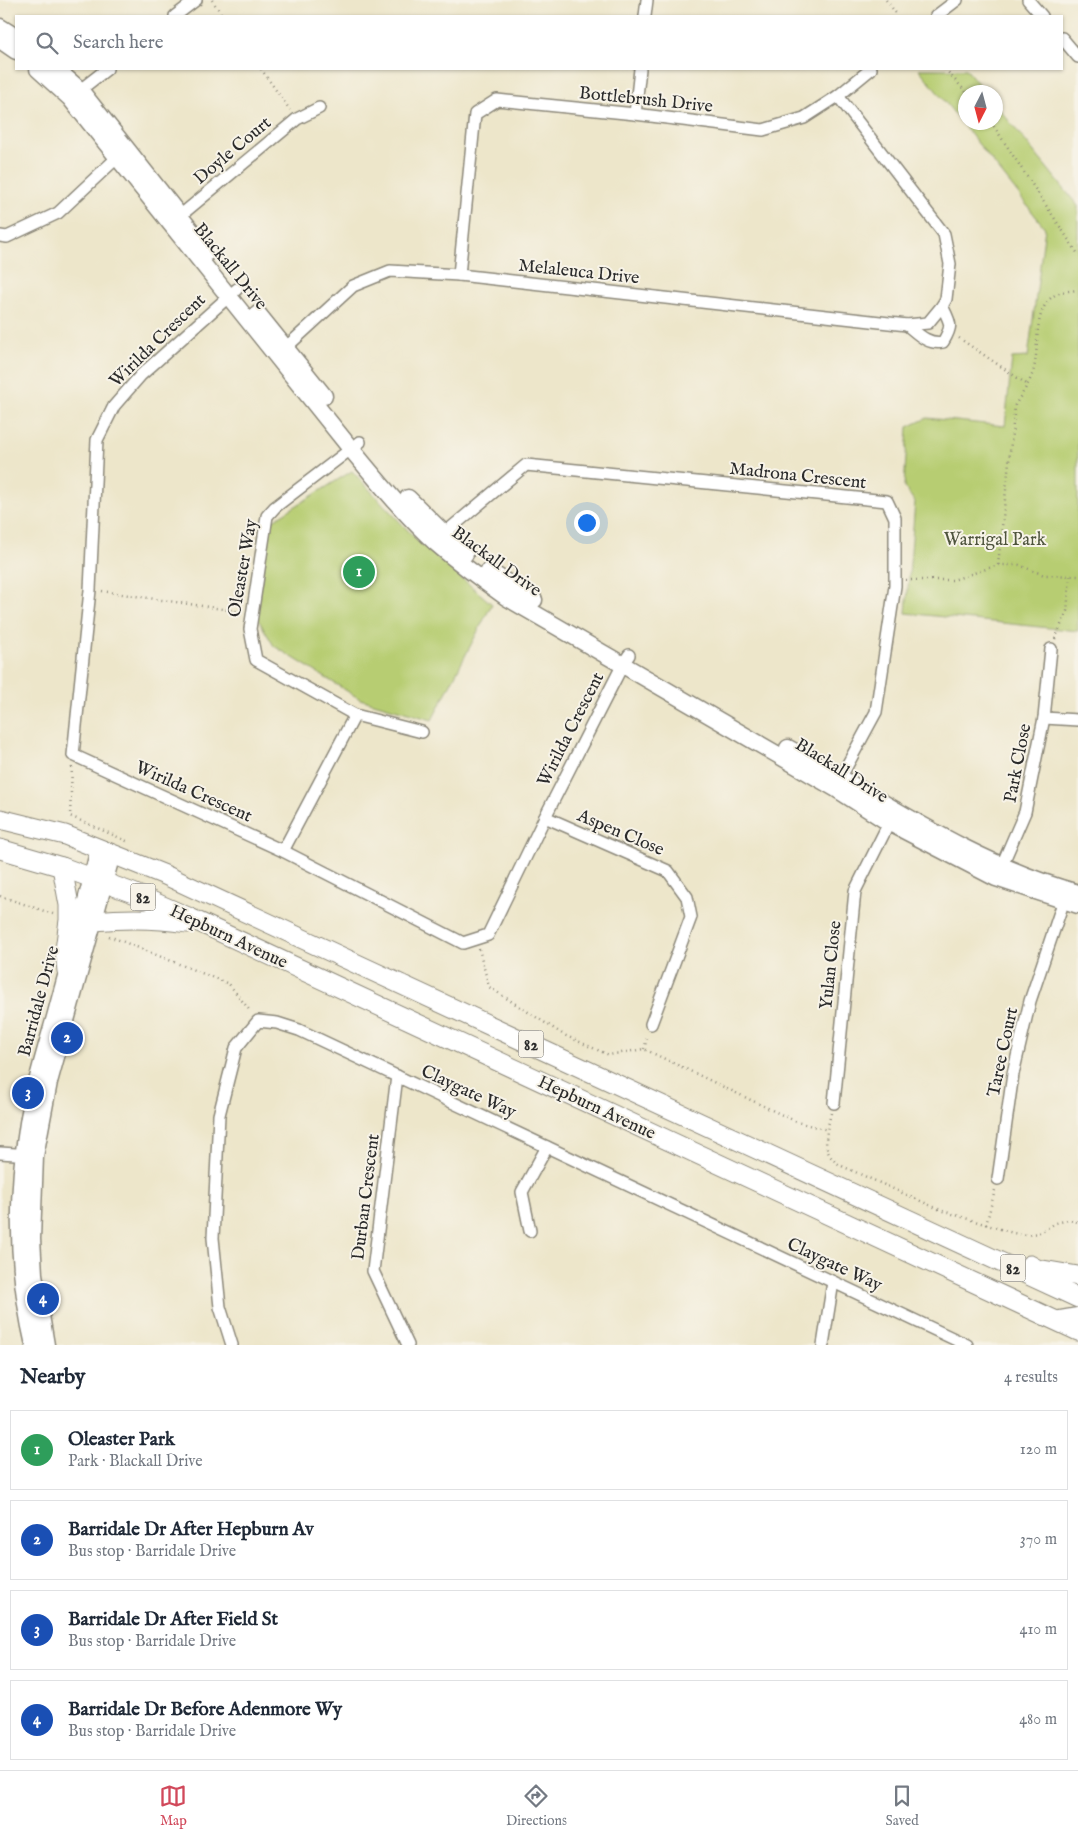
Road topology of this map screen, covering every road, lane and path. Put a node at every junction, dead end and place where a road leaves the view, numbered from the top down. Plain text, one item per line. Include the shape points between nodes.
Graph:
1 (196, 0) edge
2 (212, 0) edge
3 (647, 0) edge
4 (886, 0) edge
5 (957, 0) edge
6 (1028, 0) edge
7 (176, 15) edge
8 (222, 15) edge
9 (645, 15) edge
10 (897, 15) edge
11 (937, 15) edge
12 (1041, 15) edge
13 (0, 27) edge
14 (15, 37) edge
15 (1063, 39) edge
16 (0, 40) edge
17 (15, 50) edge
18 (1078, 57) edge
19 (39, 70) edge
20 (57, 70) edge
21 (106, 70) edge
22 (262, 70) edge
23 (640, 70) edge
24 (870, 70) edge
25 (946, 70) edge
26 (960, 85) edge
27 (75, 94) junction
28 (838, 96) junction
29 (319, 108) dead end
30 (635, 114) junction
31 (297, 119) junction
32 (996, 130) edge
33 (121, 153) junction
34 (176, 219) junction
35 (0, 236) edge
36 (1078, 254) edge
37 (459, 275) junction
38 (1078, 290) edge
39 (233, 293) junction
40 (942, 306) junction
41 (906, 325) junction
42 (949, 333) junction
43 (282, 351) junction
44 (1028, 385) junction
45 (356, 446) junction
46 (439, 538) junction
47 (998, 565) junction
48 (1070, 576) junction
49 (1078, 576) edge
50 (895, 586) junction
51 (90, 590) junction
52 (253, 614) junction
53 (1051, 649) joint
54 (626, 660) junction
55 (355, 715) junction
56 (1044, 718) junction
57 (1078, 720) edge
58 (422, 732) dead end
59 (838, 782) junction
60 (891, 817) junction
61 (544, 818) junction
62 (0, 819) edge
63 (0, 849) edge
64 (106, 851) junction
65 (283, 851) junction
66 (62, 866) junction
67 (999, 872) junction
68 (98, 880) junction
69 (0, 896) edge
70 (1072, 898) edge
71 (54, 914) dead end
72 (94, 922) junction
73 (222, 932) junction
74 (115, 938) dead end
75 (476, 939) junction
76 (67, 971) junction
77 (258, 1021) junction
78 (651, 1024) dead end
79 (397, 1076) junction
80 (834, 1103) joint
81 (828, 1130) junction
82 (547, 1147) junction
83 (0, 1153) edge
84 (30, 1155) junction
85 (998, 1179) joint
86 (1078, 1222) edge
87 (986, 1225) junction
88 (530, 1231) dead end
89 (949, 1238) junction
90 (1078, 1276) edge
91 (832, 1282) junction
92 (1078, 1298) edge
93 (1078, 1316) edge
94 (1055, 1320) junction
95 (1078, 1331) edge
96 (34, 1345) edge
97 (46, 1345) edge
98 (232, 1345) edge
99 (408, 1345) edge
100 (823, 1345) edge
101 (967, 1345) edge

1 - 7 street
2 - 8 path
3 - 9 street
4 - 10 path
5 - 11 street
6 - 12 street
13 - 14 main road
15 - 18 street
16 - 17 main road
19 - 27 main road, Blackall Drive
20 - 27 main road, Blackall Drive
21 - 27 street
22 - 31 path
23 - 30 street
24 - 28 street, Bottlebrush Drive
25 - 26 path
27 - 33 main road, Blackall Drive
28 - 30 street, Bottlebrush Drive via 804,118 763,130
28 - 40 street via 944,234 950,264 946,299
29 - 31 street, Doyle Court
30 - 37 street, Bottlebrush Drive via 497,100 475,114
31 - 34 street, Doyle Court
32 - 36 path
33 - 34 main road, Blackall Drive
33 - 35 street via 58,213 7,237
34 - 39 main road, Blackall Drive
37 - 41 street, Melaleuca Drive
37 - 43 street, Melaleuca Drive via 390,271 353,286
38 - 44 path via 1058,293 1044,305 1038,326 1035,365
39 - 43 main road, Blackall Drive
39 - 51 street, Wirilda Crescent via 141,375 114,406 97,440
40 - 41 street, Melaleuca Drive via 928,323
40 - 42 street via 950,321
41 - 42 street via 927,341 937,344 943,342
42 - 44 path
43 - 45 main road, Blackall Drive
44 - 47 path via 1015,405
45 - 46 main road, Blackall Drive via 395,500
45 - 52 street, Oleaster Way via 267,516
46 - 50 street, Madrona Crescent via 526,465 887,501 895,518
46 - 54 main road, Blackall Drive via 475,575 506,597
47 - 48 path via 1019,565 1044,575
47 - 50 path via 953,580 905,580
48 - 49 path
48 - 53 path via 1067,611
50 - 59 street, Madrona Crescent via 876,712
51 - 52 path
51 - 65 street, Wirilda Crescent via 73,755
52 - 55 street, Oleaster Way via 250,629 256,660
53 - 56 street, Park Close
54 - 59 main road, Blackall Drive
54 - 61 street, Wirilda Crescent
55 - 58 street, Oleaster Way
55 - 65 street
56 - 57 street
56 - 67 street, Park Close via 1025,812
59 - 60 main road, Blackall Drive
60 - 67 main road, Blackall Drive
60 - 80 street, Yulan Close via 855,891
61 - 75 street, Wirilda Crescent via 488,935
61 - 78 street, Aspen Close via 668,871 687,897 691,917
62 - 64 main road, Hepburn Avenue / 82 via 65,835
63 - 66 main road, Hepburn Avenue / 82
64 - 68 main road, Barridale Drive
64 - 89 main road, Hepburn Avenue / 82 via 183,883
65 - 75 street, Wirilda Crescent via 463,943
66 - 68 main road, Hepburn Avenue / 82
66 - 76 main road via 69,905 65,950
67 - 70 main road, Blackall Drive
68 - 72 main road, Barridale Drive
68 - 73 main road, Hepburn Avenue / 82
68 - 76 main road, Barridale Drive
69 - 71 path
70 - 85 street, Taree Court via 1030,1000 1013,1074
72 - 73 main road via 157,919
72 - 84 main road, Barridale Drive
73 - 94 main road, Hepburn Avenue / 82
74 - 77 path via 229,984
75 - 81 path via 489,986 564,1035 609,1055 644,1049 796,1122
76 - 84 main road, Barridale Drive via 28,1122
77 - 79 street, Claygate Way via 299,1030
77 - 98 street via 236,1048 219,1115 213,1238 220,1307
79 - 82 street, Claygate Way
79 - 99 street, Durban Crescent via 374,1271
80 - 81 path
81 - 87 path via 827,1150 836,1164 943,1211
82 - 88 street via 522,1192
82 - 91 street, Claygate Way
83 - 84 street
84 - 96 main road, Barridale Drive via 21,1215 22,1264
84 - 97 main road, Barridale Drive via 34,1274
85 - 87 path
86 - 87 path via 1056,1223 1028,1235
89 - 90 main road via 981,1243 1038,1269
89 - 92 main road, Hepburn Avenue / 82
91 - 100 street
91 - 101 street, Claygate Way
93 - 94 main road
94 - 95 main road, Hepburn Avenue / 82

